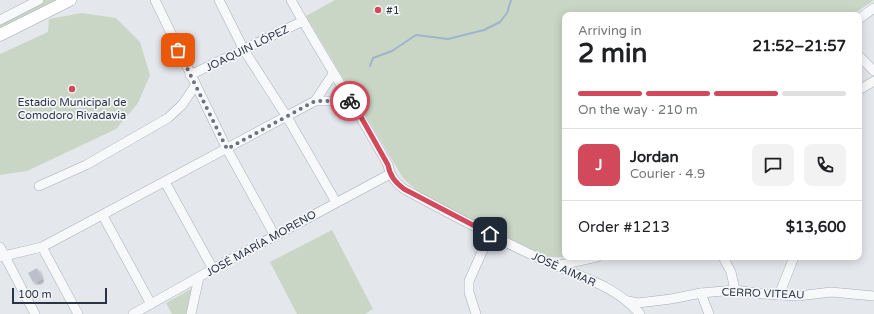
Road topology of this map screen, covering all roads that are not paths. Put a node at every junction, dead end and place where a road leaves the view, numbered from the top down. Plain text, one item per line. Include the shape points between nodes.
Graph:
1 (39, 0) edge
2 (70, 0) edge
3 (155, 0) edge
4 (219, 0) edge
5 (291, 0) edge
6 (874, 8) edge
7 (862, 17) edge
8 (0, 20) edge
9 (303, 21) junction
10 (0, 35) edge
11 (244, 50) junction
12 (862, 59) edge
13 (874, 71) edge
14 (333, 74) junction
15 (190, 75) junction
16 (874, 81) edge
17 (195, 86) junction
18 (862, 88) edge
19 (315, 101) junction
20 (352, 101) junction
21 (287, 117) junction
22 (227, 149) junction
23 (390, 174) junction
24 (165, 182) junction
25 (40, 186) dead end
26 (336, 202) junction
27 (103, 216) junction
28 (490, 234) junction
29 (275, 236) junction
30 (42, 247) junction
31 (1, 253) edge
32 (583, 260) edge
33 (725, 260) edge
34 (793, 260) edge
35 (556, 266) junction
36 (213, 269) junction
37 (199, 277) junction
38 (735, 290) junction
39 (701, 293) junction
40 (779, 295) junction
41 (874, 296) edge
42 (628, 301) junction
43 (151, 304) junction
44 (36, 314) edge
45 (78, 314) edge
46 (133, 314) edge
47 (191, 314) edge
48 (476, 314) edge
49 (640, 314) edge
50 (708, 314) edge

1 - 8 street
2 - 10 main road
3 - 15 street
4 - 11 street
5 - 9 street, JOSÉ AIMAR
6 - 7 street
9 - 11 street, JOAQUIN LÓPEZ
9 - 14 street, JOSÉ AIMAR
11 - 15 street, JOAQUIN LÓPEZ
11 - 21 street
12 - 13 street
14 - 19 street
14 - 20 street, JOSÉ AIMAR
15 - 17 street
16 - 18 street
17 - 22 street
17 - 25 street via 182,105 168,118 86,165
19 - 20 street
19 - 21 street
20 - 23 street, JOSÉ AIMAR via 388,165
21 - 22 street
21 - 26 street
22 - 24 street
22 - 29 street
23 - 26 street, JOSÉ MARÍA MORENO
23 - 28 street, JOSÉ AIMAR via 404,189
24 - 27 street
24 - 36 street
26 - 29 street, JOSÉ MARÍA MORENO
27 - 30 street
27 - 43 street
28 - 35 street, JOSÉ AIMAR
28 - 48 street via 469,282 469,292
29 - 36 street, JOSÉ MARÍA MORENO
30 - 31 street
30 - 45 street
31 - 44 street
32 - 35 street
33 - 38 street via 731,272
34 - 40 street
35 - 42 street, JOSÉ AIMAR via 587,278
36 - 37 street, JOSÉ MARÍA MORENO
37 - 43 street, JOSÉ MARÍA MORENO
37 - 47 street
38 - 39 street, CERRO VITEAU
38 - 40 street, CERRO VITEAU
39 - 42 street, CERRO VITEAU via 638,303
39 - 50 street
40 - 41 street, CERRO VITEAU via 798,296 831,292
42 - 49 street, JOSÉ AIMAR
43 - 46 street, JOSÉ MARÍA MORENO

